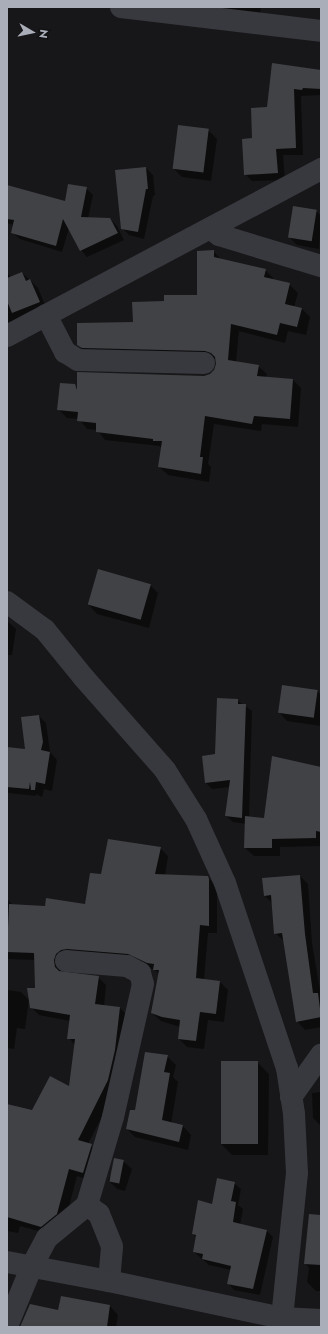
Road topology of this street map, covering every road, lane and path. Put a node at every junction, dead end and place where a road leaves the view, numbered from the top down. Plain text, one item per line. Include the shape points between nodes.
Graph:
1 (121, 7) edge
2 (321, 31) edge
3 (321, 169) edge
4 (210, 229) junction
5 (321, 266) edge
6 (46, 315) junction
7 (7, 336) edge
8 (204, 363) dead end
9 (7, 602) edge
10 (66, 961) dead end
11 (321, 1054) edge
12 (291, 1097) junction
13 (88, 1205) junction
14 (7, 1262) edge
15 (32, 1266) junction
16 (109, 1281) junction
17 (282, 1318) junction
18 (321, 1320) edge
19 (7, 1326) edge

1 - 2 street
3 - 4 street
4 - 5 street via 219,235
4 - 6 street
6 - 7 street
6 - 8 street via 65,352 78,360
9 - 12 street via 45,630 165,770 196,819 225,882 287,1068
10 - 13 street via 127,966 140,973 143,984 113,1116
11 - 12 street
12 - 17 street via 297,1173
13 - 15 street via 47,1238
13 - 16 street via 99,1214 112,1247
14 - 15 street
15 - 16 street
15 - 19 street
16 - 17 street
17 - 18 street

